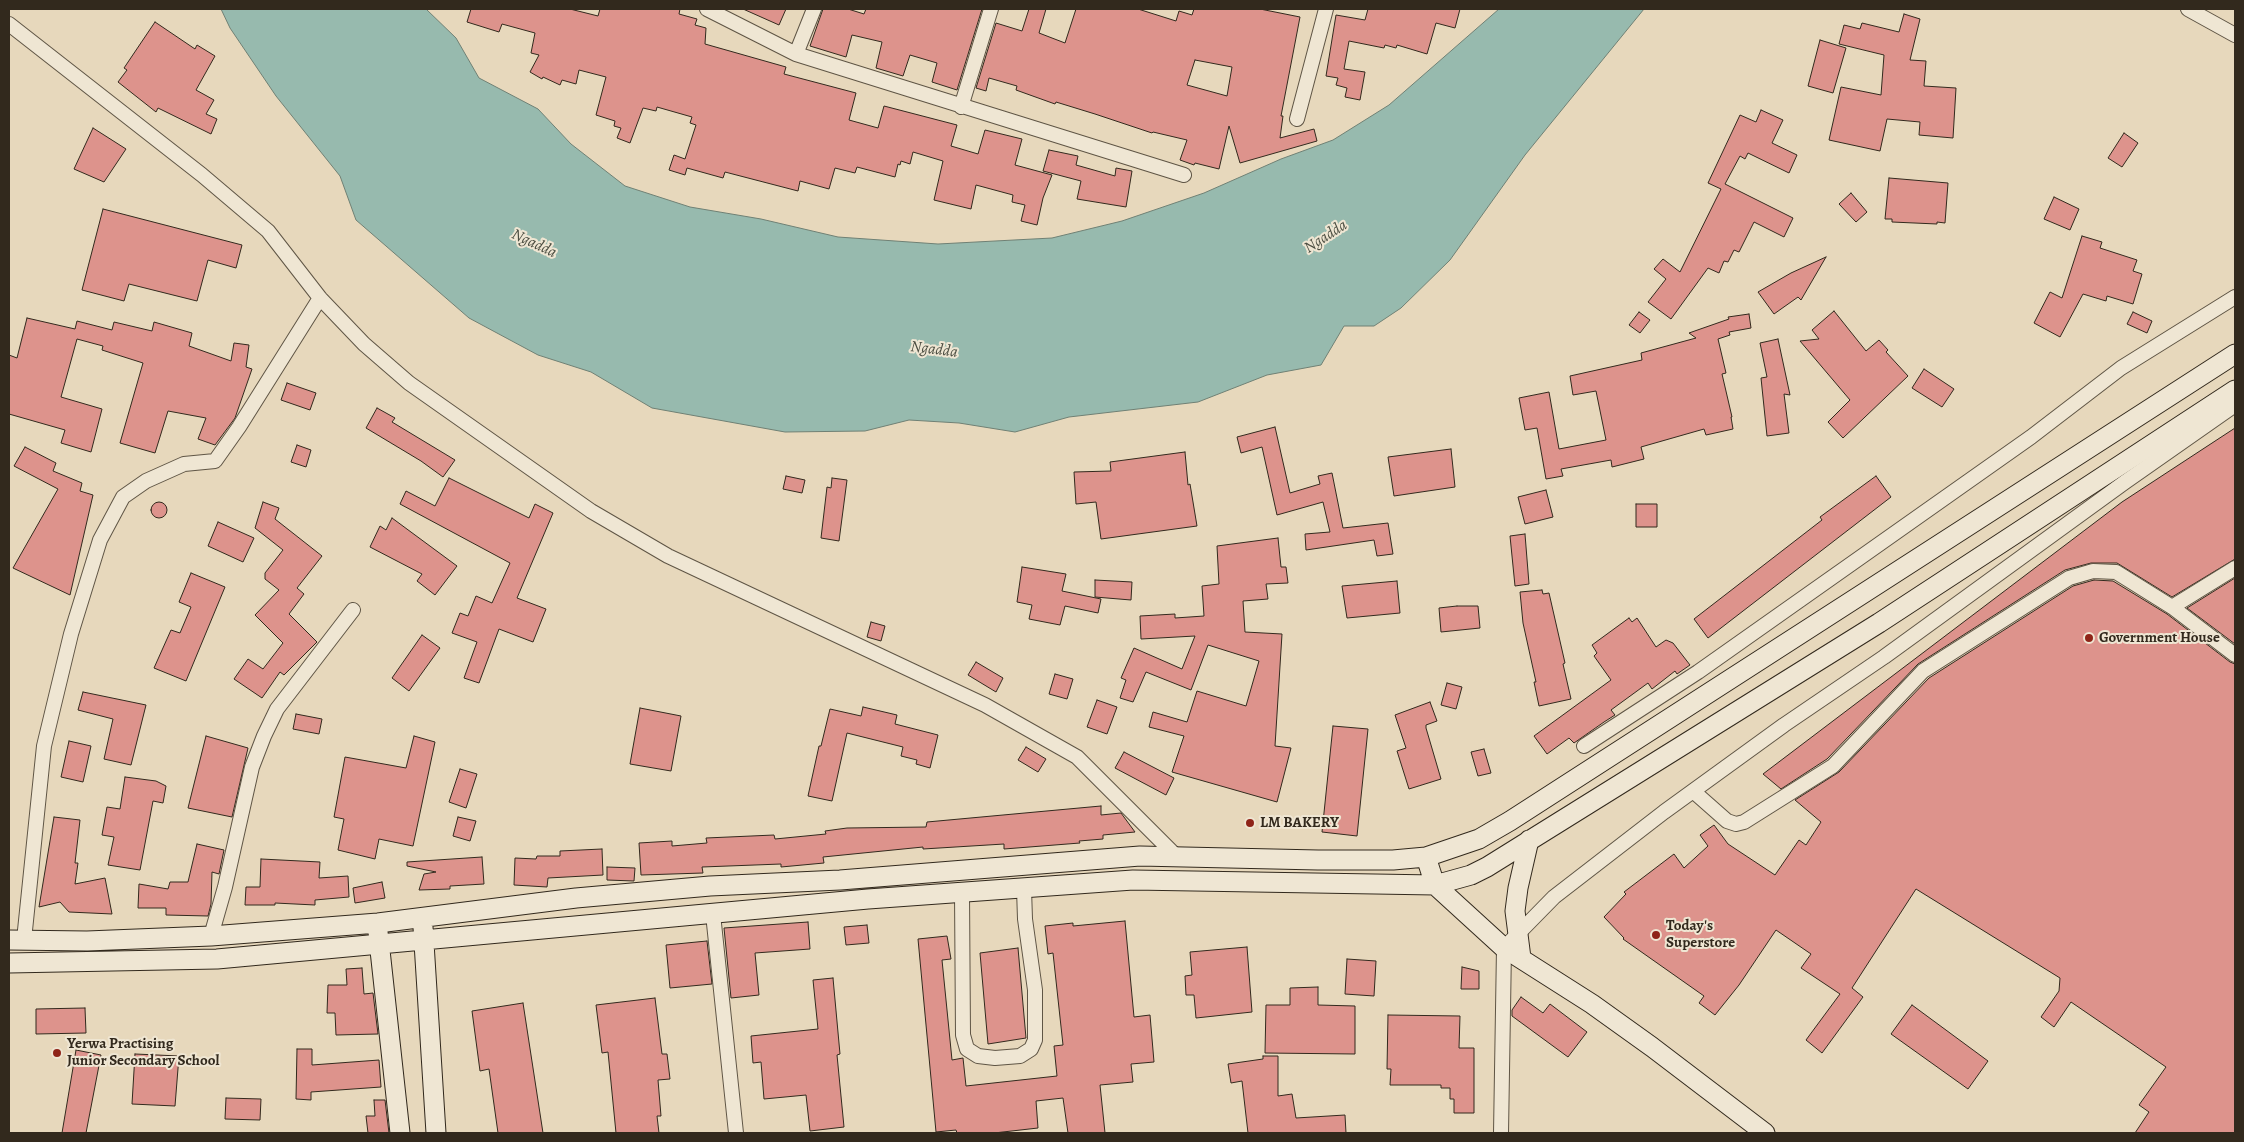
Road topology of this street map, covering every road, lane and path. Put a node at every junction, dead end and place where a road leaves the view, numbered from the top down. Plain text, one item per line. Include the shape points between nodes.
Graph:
1 (707, 9) edge
2 (814, 9) edge
3 (991, 9) edge
4 (1323, 9) edge
5 (2188, 9) edge
6 (9, 24) edge
7 (2235, 35) edge
8 (796, 54) junction
9 (961, 107) junction
10 (1297, 119) dead end
11 (1184, 175) dead end
12 (2235, 297) edge
13 (320, 298) junction
14 (2235, 354) edge
15 (2235, 390) edge
16 (2235, 405) edge
17 (2235, 568) edge
18 (2172, 607) junction
19 (353, 610) dead end
20 (2235, 655) edge
21 (1584, 746) dead end
22 (1693, 791) junction
23 (1529, 840) junction
24 (1176, 856) junction
25 (1426, 857) junction
26 (1435, 885) junction
27 (1024, 889) junction
28 (962, 893) junction
29 (713, 914) junction
30 (422, 917) junction
31 (378, 923) junction
32 (211, 936) junction
33 (424, 938) junction
34 (17, 940) edge
35 (1511, 941) junction
36 (380, 944) junction
37 (9, 963) edge
38 (400, 1133) edge
39 (436, 1133) edge
40 (736, 1133) edge
41 (1501, 1133) edge
42 (1765, 1133) edge

1 - 8 street
2 - 8 street
3 - 9 street
4 - 10 street
5 - 7 street
6 - 13 street via 202,175 268,231
8 - 9 street
9 - 11 street
12 - 21 street via 2121,368 2031,436 1698,672
13 - 24 street via 364,344 409,383 591,511 668,556 985,705 1077,757
13 - 34 street via 215,461 184,464 146,481 123,497 100,540 71,634 44,746
14 - 25 main road via 1510,821 1479,839
15 - 23 main road via 1879,623
16 - 22 street
17 - 18 street
18 - 20 street
18 - 22 street via 2116,572 2093,571 2069,578 1923,671 1833,766 1744,822 1727,822
19 - 32 street via 277,709 264,736 252,767
22 - 35 street via 1554,897
23 - 26 main road via 1471,876
23 - 35 main road
24 - 25 main road via 1318,860
24 - 30 main road via 710,886
25 - 26 main road
26 - 27 main road via 1133,880
26 - 35 main road
27 - 28 main road
27 - 28 street via 1035,990 1035,1040 1031,1049 1020,1056 996,1058 978,1056 967,1049 963,1034
28 - 29 main road
29 - 33 main road
29 - 40 street
30 - 31 main road
30 - 33 main road
31 - 32 main road
31 - 36 main road
32 - 34 main road
33 - 36 main road
33 - 39 main road
35 - 41 street
35 - 42 main road via 1521,958 1652,1046
36 - 37 main road via 217,959
36 - 38 main road

